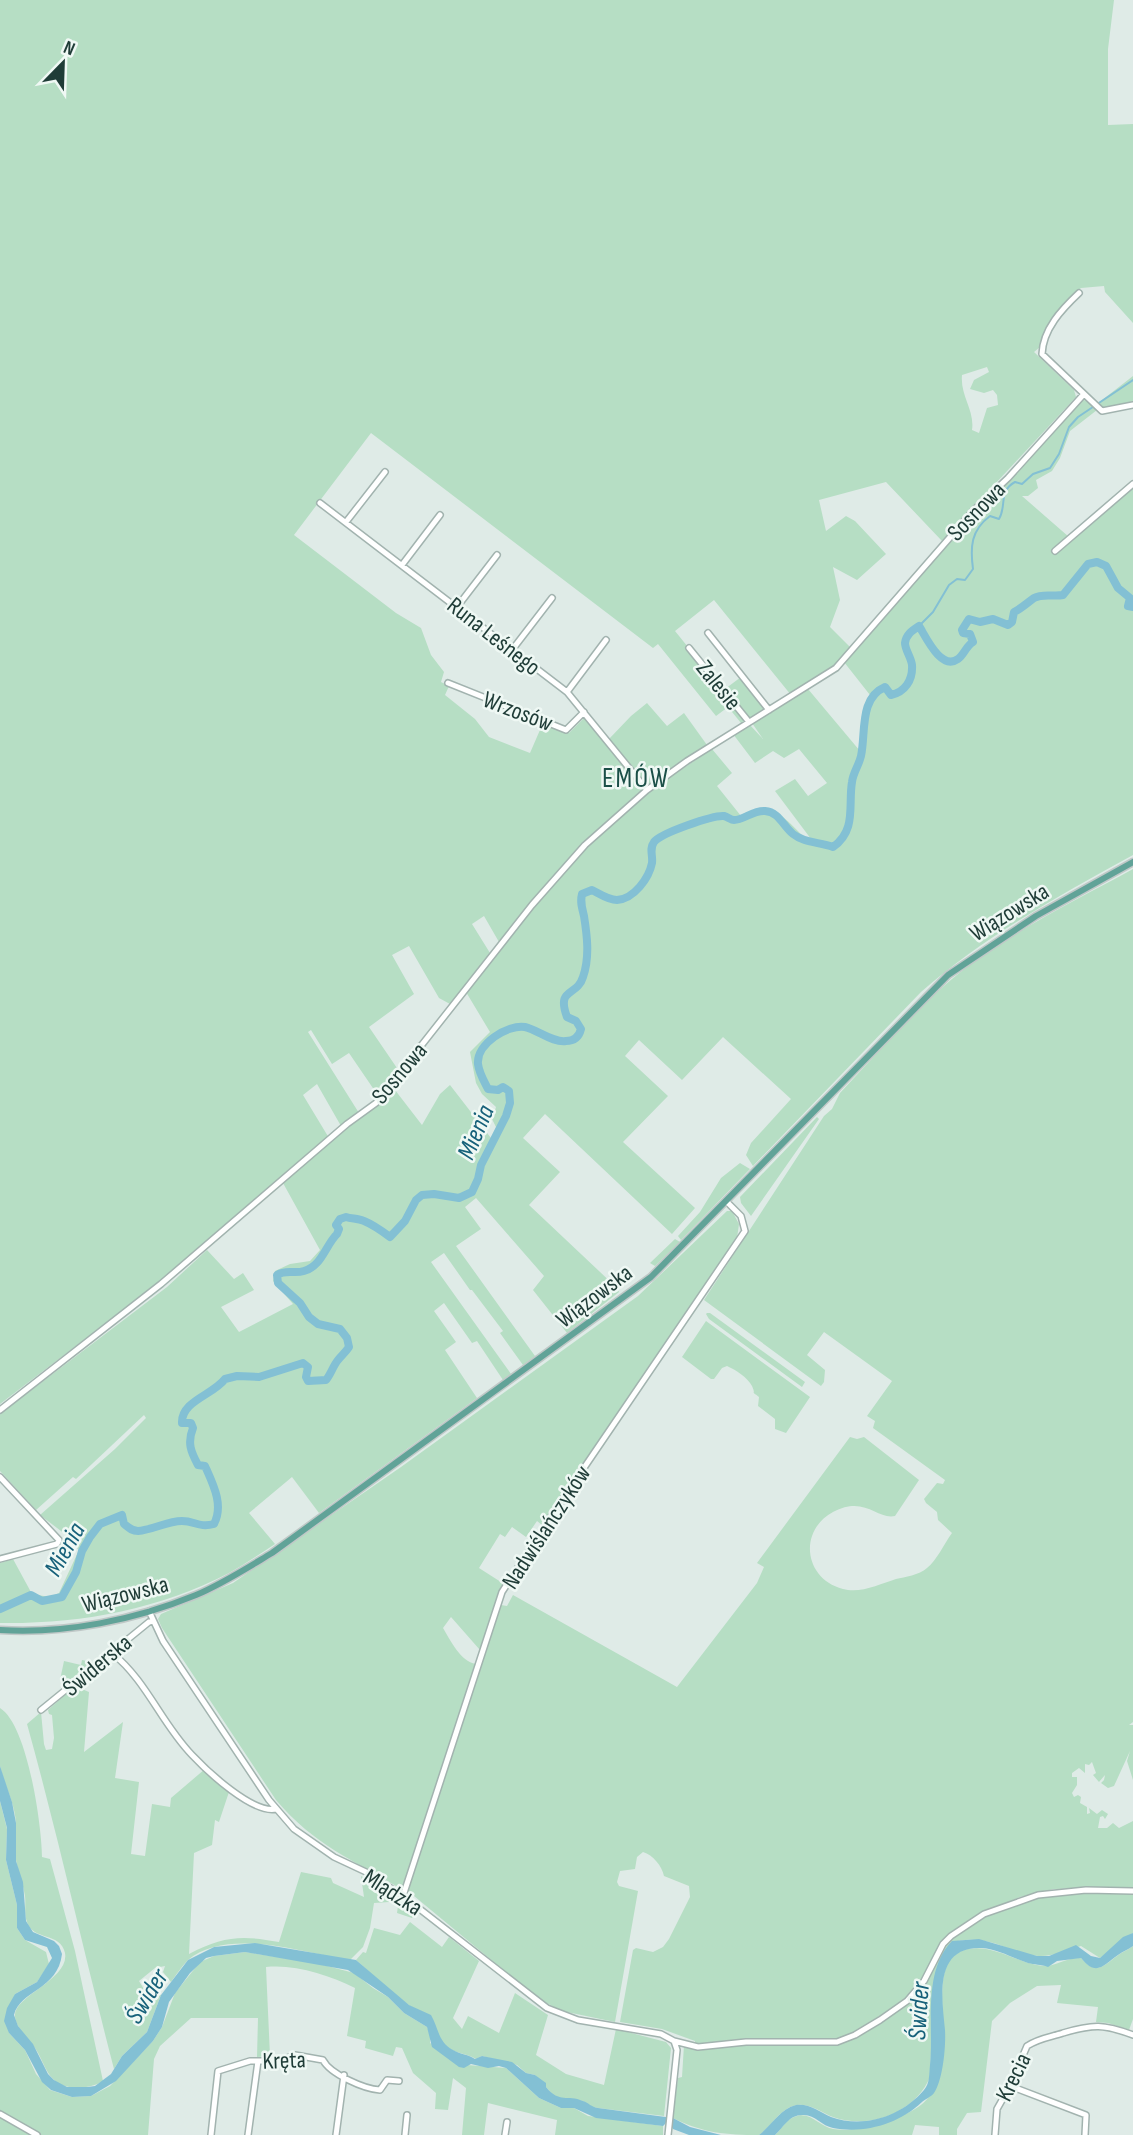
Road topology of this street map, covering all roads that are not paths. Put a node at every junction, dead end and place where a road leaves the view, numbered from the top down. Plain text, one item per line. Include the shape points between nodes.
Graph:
1 (1079, 293) dead end
2 (1084, 394) junction
3 (1133, 405) edge
4 (385, 472) dead end
5 (1133, 484) edge
6 (320, 503) dead end
7 (440, 515) dead end
8 (346, 522) junction
9 (1055, 551) dead end
10 (497, 555) dead end
11 (402, 565) junction
12 (552, 598) dead end
13 (457, 607) junction
14 (708, 633) dead end
15 (606, 640) dead end
16 (689, 648) dead end
17 (512, 650) junction
18 (447, 683) dead end
19 (567, 692) junction
20 (769, 710) junction
21 (584, 712) junction
22 (749, 722) junction
23 (647, 790) junction
24 (1133, 862) edge
25 (727, 1202) junction
26 (0, 1410) edge
27 (0, 1477) edge
28 (0, 1559) edge
29 (149, 1611) junction
30 (153, 1621) junction
31 (0, 1630) edge
32 (111, 1653) junction
33 (41, 1710) dead end
34 (276, 1809) junction
35 (1133, 1891) edge
36 (403, 1896) junction
37 (1133, 2035) edge
38 (674, 2041) junction
39 (258, 2061) junction
40 (344, 2075) junction
41 (399, 2081) dead end
42 (1010, 2086) junction
43 (0, 2114) edge
44 (407, 2115) dead end
45 (507, 2122) dead end
46 (37, 2135) edge
47 (211, 2135) edge
48 (248, 2135) edge
49 (336, 2135) edge
50 (405, 2135) edge
51 (505, 2135) edge
52 (668, 2135) edge
53 (995, 2135) edge
54 (1085, 2135) edge

1 - 2 street via 1054,321 1042,354
2 - 3 street via 1105,412
2 - 20 street, Sosnowa via 973,511 836,668
4 - 8 street
5 - 9 street
6 - 8 street, Runa Leśnego
7 - 11 street
8 - 11 street, Runa Leśnego
10 - 13 street
11 - 13 street, Runa Leśnego
12 - 17 street
13 - 17 street, Runa Leśnego
14 - 20 street
15 - 19 street
16 - 22 street, Zalesie
17 - 19 street, Runa Leśnego
18 - 21 street, Wrzosów via 566,730
19 - 21 street, Runa Leśnego
20 - 22 street, Sosnowa
21 - 23 street, Runa Leśnego
22 - 23 street, Sosnowa
23 - 26 street, Sosnowa via 585,845 532,905 376,1103 161,1284
24 - 25 main road, Wiązowska via 1036,916 948,975
25 - 29 main road, Wiązowska via 658,1271 610,1309 272,1553 196,1594
25 - 36 street, Nadwiślańczyków via 741,1216 745,1231 502,1592
27 - 28 street via 59,1539 57,1544
29 - 30 street, Mlądzka
29 - 31 main road, Wiązowska via 78,1626
30 - 32 street, Świderska
30 - 34 street, Mlądzka
32 - 33 street, Świderska
32 - 34 street via 140,1680 192,1755 245,1799 267,1810
34 - 36 street, Mlądzka via 314,1844
35 - 38 street, Mlądzka via 1038,1895 985,1914 943,1944 924,1981 907,2001 837,2042 698,2047
36 - 38 street, Mlądzka via 547,2008 578,2020 661,2034
37 - 42 street, Krecia via 1087,2026 1034,2041 1023,2053
38 - 52 street via 677,2050
39 - 40 street, Kręta via 308,2056
39 - 47 street, Kręta via 218,2071
39 - 48 street
40 - 41 street, Kręta via 368,2090 380,2090 387,2080
40 - 49 street
42 - 53 street, Krecia via 997,2109
42 - 54 street via 1086,2115
43 - 46 street
44 - 50 street
45 - 51 street

